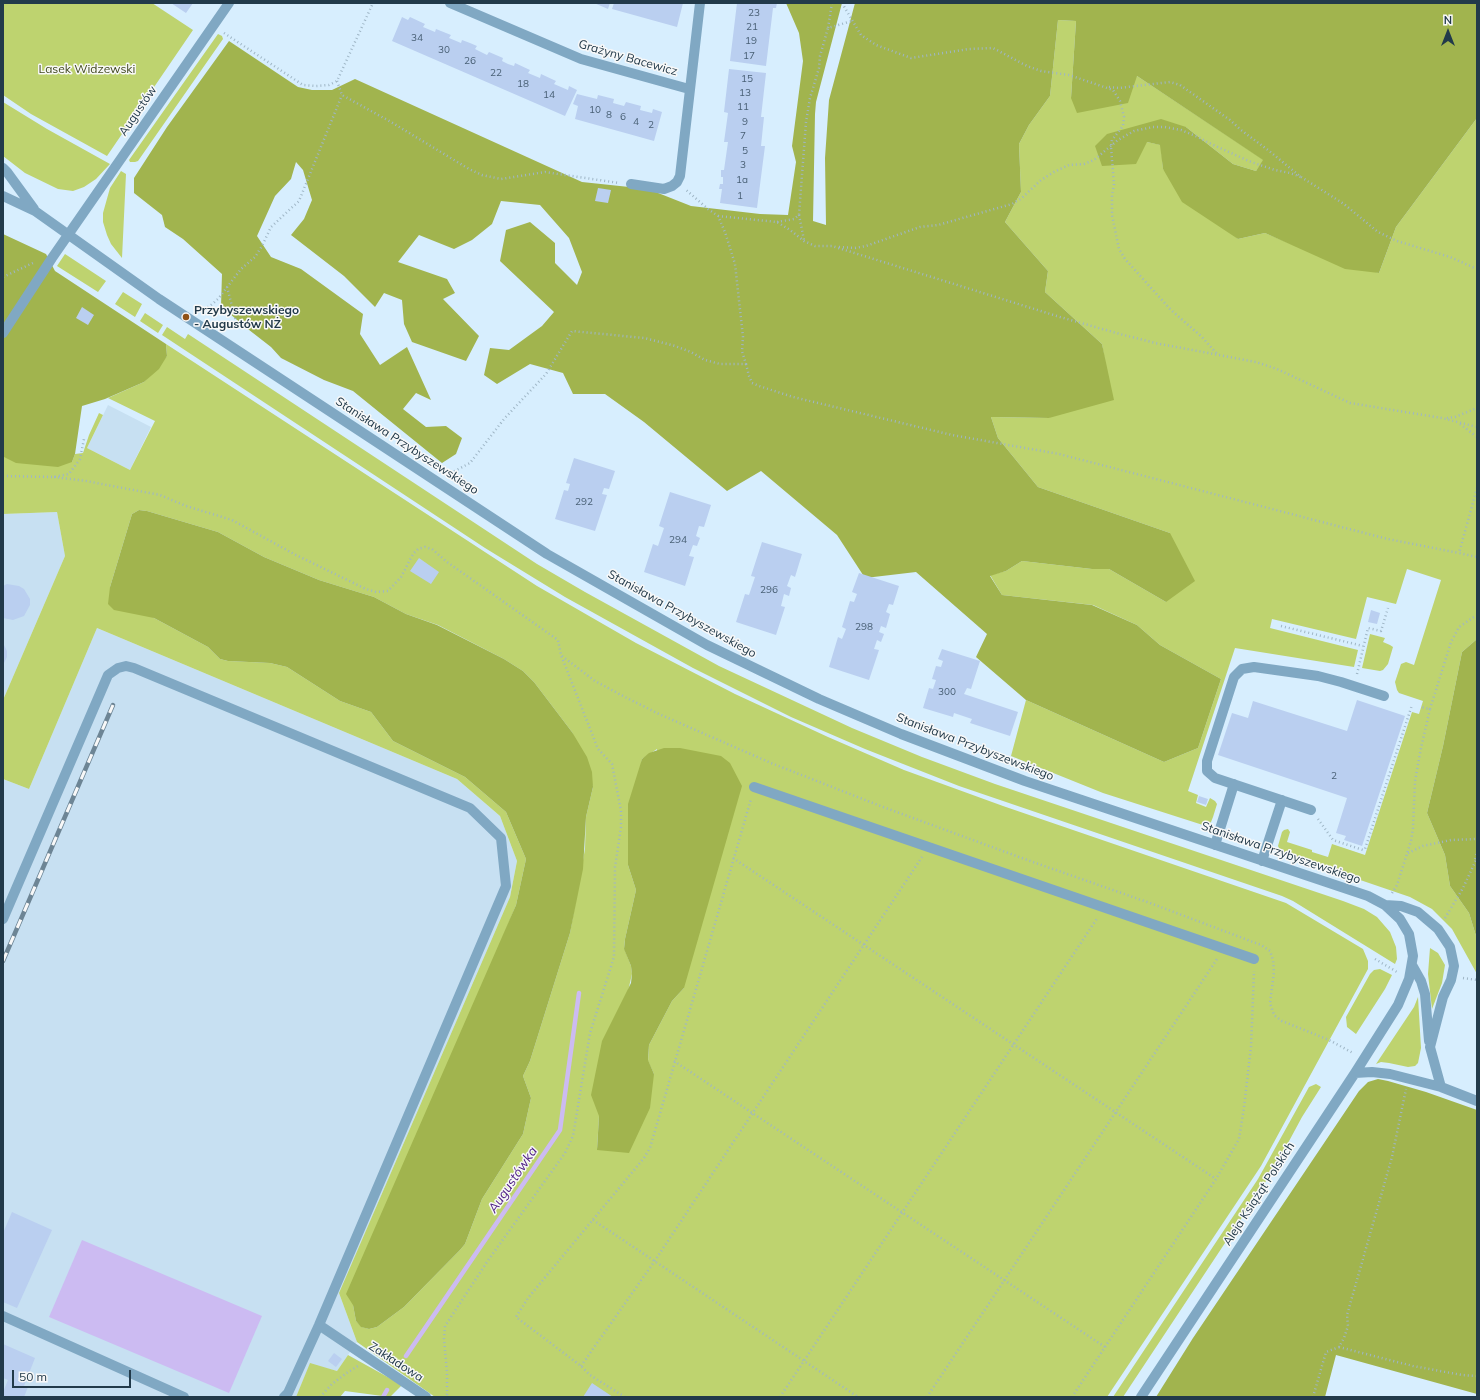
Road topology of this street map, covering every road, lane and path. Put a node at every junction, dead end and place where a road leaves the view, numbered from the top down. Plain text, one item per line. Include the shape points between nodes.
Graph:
1 (230, 3) edge
2 (373, 3) edge
3 (450, 3) edge
4 (700, 3) edge
5 (832, 3) edge
6 (842, 3) edge
7 (852, 21) junction
8 (214, 26) junction
9 (828, 28) junction
10 (337, 81) junction
11 (1106, 87) junction
12 (689, 88) junction
13 (342, 95) junction
14 (1111, 147) junction
15 (3, 168) edge
16 (1301, 177) junction
17 (677, 182) junction
18 (631, 184) joint
19 (3, 196) edge
20 (35, 211) junction
21 (799, 215) junction
22 (718, 216) junction
23 (777, 222) junction
24 (69, 235) junction
25 (804, 241) junction
26 (832, 246) junction
27 (37, 261) dead end
28 (1477, 269) edge
29 (3, 277) edge
30 (227, 286) junction
31 (204, 309) dead end
32 (238, 329) dead end
33 (3, 333) edge
34 (1218, 355) junction
35 (746, 364) junction
36 (1477, 408) edge
37 (1442, 418) junction
38 (1456, 421) junction
39 (1477, 427) edge
40 (1477, 437) edge
41 (84, 439) dead end
42 (3, 476) edge
43 (54, 477) junction
44 (436, 481) junction
45 (1477, 488) edge
46 (160, 495) dead end
47 (1459, 553) junction
48 (1477, 557) edge
49 (1388, 608) dead end
50 (1477, 614) edge
51 (1281, 626) dead end
52 (1363, 646) junction
53 (561, 655) dead end
54 (1354, 686) junction
55 (1384, 696) dead end
56 (1412, 705) dead end
57 (1421, 707) dead end
58 (1430, 709) junction
59 (1234, 784) junction
60 (754, 787) joint
61 (1282, 800) junction
62 (1311, 810) joint
63 (1477, 839) edge
64 (1215, 845) junction
65 (928, 847) junction
66 (1477, 853) edge
67 (1408, 854) junction
68 (733, 858) junction
69 (1477, 858) edge
70 (1262, 861) junction
71 (1472, 869) junction
72 (1385, 905) junction
73 (1105, 907) junction
74 (3, 919) edge
75 (1438, 929) junction
76 (863, 944) junction
77 (1224, 948) junction
78 (1254, 958) joint
79 (1375, 959) dead end
80 (1412, 965) junction
81 (1409, 979) junction
82 (1398, 1005) joint
83 (1013, 1044) junction
84 (1430, 1047) junction
85 (1364, 1059) junction
86 (674, 1061) junction
87 (1355, 1073) junction
88 (1408, 1079) junction
89 (1441, 1087) junction
90 (1477, 1101) edge
91 (1116, 1112) junction
92 (752, 1114) junction
93 (1216, 1179) junction
94 (902, 1213) junction
95 (593, 1220) junction
96 (654, 1262) junction
97 (1004, 1280) junction
98 (3, 1316) edge
99 (319, 1325) junction
100 (1105, 1347) junction
101 (1338, 1347) junction
102 (370, 1360) junction
103 (804, 1361) junction
104 (581, 1366) junction
105 (1477, 1376) edge
106 (184, 1397) edge
107 (284, 1397) edge
108 (320, 1397) edge
109 (426, 1397) edge
110 (625, 1397) edge
111 (780, 1397) edge
112 (858, 1397) edge
113 (927, 1397) edge
114 (1072, 1397) edge
115 (1141, 1397) edge
116 (1313, 1397) edge

1 - 8 street, Augustów
2 - 10 path
3 - 12 street, Grażyny Bacewicz via 581,60
4 - 12 street, Grażyny Bacewicz
5 - 9 path
6 - 7 path
7 - 9 path
7 - 11 path via 861,35 888,50 911,58 993,48 1041,71 1069,75
8 - 10 path via 303,85 329,85
8 - 24 street, Augustów
9 - 21 path via 806,122
10 - 13 path
11 - 14 path via 1116,94 1124,117 1123,126 1112,140
11 - 16 path via 1119,88 1170,82 1180,85 1230,120
12 - 17 street, Grażyny Bacewicz via 680,176
13 - 18 path via 486,176 501,179 544,172
13 - 30 path via 299,200 271,227 255,256
14 - 16 path via 1134,131 1165,127 1181,130 1251,162
14 - 26 path via 1094,160 1069,165 1054,172 1012,204 938,225 914,229 866,246
14 - 34 path via 1114,185 1112,215 1118,249 1171,310
15 - 20 street, Stanisława Przybyszewskiego
16 - 28 path via 1344,204 1378,232 1397,242 1450,257
17 - 18 street via 664,189
17 - 22 path
19 - 20 street, Stanisława Przybyszewskiego
20 - 24 street, Stanisława Przybyszewskiego
21 - 23 path via 794,219
21 - 25 path
22 - 23 path
22 - 35 path via 735,264 743,337 742,351
23 - 25 path
24 - 33 street, Augustów
24 - 44 street, Stanisława Przybyszewskiego via 159,299
25 - 26 path via 815,246
26 - 34 path via 1075,321 1155,343
27 - 29 path
30 - 31 path via 218,299
30 - 32 path
34 - 37 path via 1277,369 1350,403
35 - 44 path via 720,364 675,346 644,338 572,331 546,374 470,462
35 - 47 path via 752,383 793,397 952,435 1059,454 1388,539
36 - 37 path via 1455,417
37 - 38 path
38 - 39 path
38 - 40 path
41 - 43 path via 80,459 69,474
42 - 43 path
43 - 46 path
44 - 64 street, Stanisława Przybyszewskiego via 547,554 634,604 707,645 818,699 986,767
45 - 47 path
47 - 48 path
49 - 52 path via 1381,630 1368,628
50 - 58 path via 1459,626 1451,642
51 - 52 path
52 - 54 path
53 - 85 path via 594,681 623,696 771,763 883,807 1261,945 1270,951 1273,960 1270,1003 1274,1014 1282,1021 1329,1040
54 - 55 street
54 - 59 street via 1318,676 1254,667 1238,672 1234,677 1206,766 1211,776
56 - 62 path via 1365,850 1333,840
57 - 58 path
58 - 67 path via 1415,781 1413,828
59 - 61 street
59 - 64 street
60 - 65 street
60 - 68 path
61 - 62 street
61 - 70 street
63 - 67 path via 1451,840 1423,846
64 - 70 street, Stanisława Przybyszewskiego
65 - 73 street
65 - 76 path
66 - 71 path
67 - 72 path via 1397,885
68 - 76 path
68 - 86 path
69 - 71 path
70 - 72 street, Stanisława Przybyszewskiego via 1368,896
71 - 75 path
72 - 75 street, Stanisława Przybyszewskiego via 1401,906 1418,912
72 - 80 street, Stanisława Przybyszewskiego via 1400,919 1409,934
73 - 77 street
73 - 83 path
74 - 99 street via 108,675 126,666 470,808 501,838 506,886
75 - 84 street, Stanisława Przybyszewskiego via 1450,947 1454,966
76 - 83 path
76 - 92 path
77 - 78 street
77 - 91 path
78 - 93 path via 1250,1046 1239,1139
79 - 81 path
80 - 81 street, Stanisława Przybyszewskiego
80 - 84 street via 1425,994
81 - 82 street, Stanisława Przybyszewskiego
82 - 85 street, Aleja Książąt Polskich
83 - 91 path
83 - 94 path
84 - 89 street, Stanisława Przybyszewskiego
85 - 87 street, Aleja Książąt Polskich
86 - 92 path
86 - 95 path via 650,1148
87 - 88 street via 1390,1074
87 - 115 street, Aleja Książąt Polskich
88 - 89 street
88 - 101 path via 1392,1157 1347,1315 1348,1326
89 - 90 street
91 - 93 path
91 - 97 path
92 - 94 path
92 - 96 path
93 - 100 path
94 - 97 path
94 - 103 path
95 - 96 path
95 - 104 path via 528,1298 516,1317
96 - 103 path
96 - 104 path
97 - 100 path
97 - 113 path
98 - 106 street
99 - 102 street, Zakładowa
99 - 107 street
100 - 114 path
101 - 105 path via 1414,1366
101 - 116 path via 1326,1352
102 - 108 path via 348,1372
102 - 109 street, Zakładowa
103 - 111 path
103 - 112 path
104 - 110 path via 590,1375

